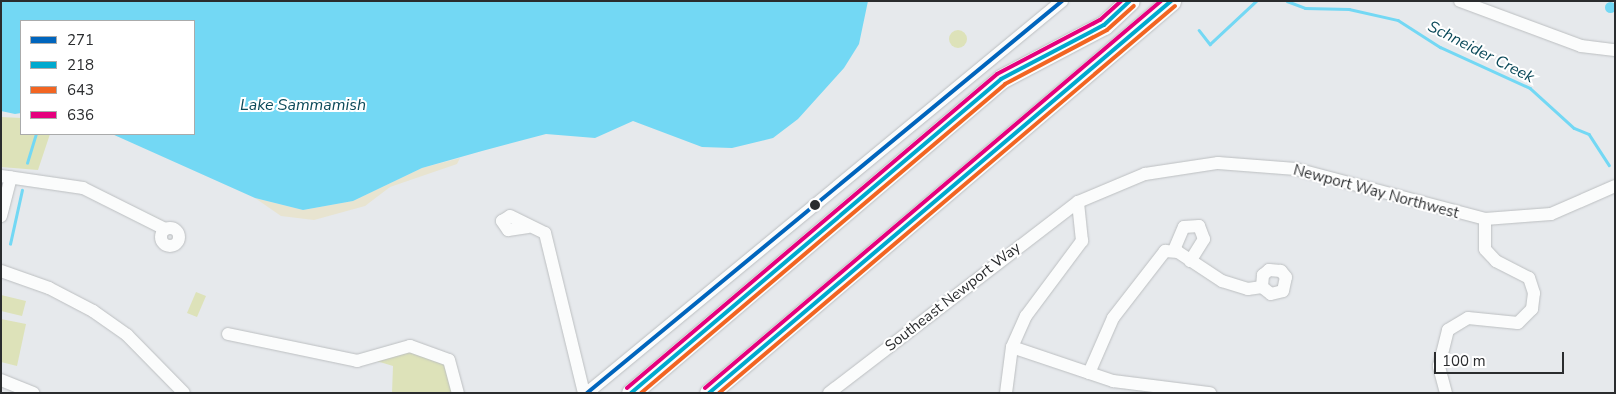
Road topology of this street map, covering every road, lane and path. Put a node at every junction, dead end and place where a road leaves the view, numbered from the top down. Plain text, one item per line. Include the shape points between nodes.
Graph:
1 (1062, 1) edge
2 (1130, 1) edge
3 (1170, 1) edge
4 (1460, 1) edge
5 (1479, 5) edge
6 (1615, 50) edge
7 (6, 176) edge
8 (1615, 186) edge
9 (1078, 202) junction
10 (1, 216) edge
11 (1485, 220) junction
12 (528, 226) dead end
13 (165, 229) dead end
14 (1174, 250) junction
15 (1190, 261) junction
16 (1, 271) edge
17 (1262, 287) dead end
18 (228, 334) dead end
19 (1012, 347) junction
20 (1089, 373) junction
21 (1, 380) edge
22 (34, 393) edge
23 (184, 393) edge
24 (458, 393) edge
25 (586, 393) edge
26 (631, 393) edge
27 (709, 393) edge
28 (829, 393) edge
29 (1006, 393) edge
30 (1210, 393) edge
31 (1446, 393) edge

1 - 25 street
2 - 26 highway via 1104,25 1001,79
3 - 27 highway
4 - 5 street
5 - 6 street via 1581,46
7 - 10 street
7 - 13 street via 83,188
8 - 11 street, Newport Way Northwest via 1552,214
9 - 11 street, Newport Way Northwest via 1114,184 1170,167 1245,164 1296,168
9 - 19 street via 1082,241 1036,300
9 - 28 street, Southeast Newport Way
11 - 31 street via 1485,249 1496,261 1529,278 1534,293 1532,309 1518,323 1468,318 1448,330 1439,366
12 - 25 street via 545,233
14 - 15 street
14 - 15 street via 1184,227 1199,226 1204,239
14 - 20 street via 1156,257 1114,318
15 - 17 street via 1233,285
16 - 23 street via 49,288 93,311 127,335
18 - 24 street via 357,361 410,346 449,360
19 - 20 street
19 - 29 street
20 - 30 street via 1132,386
21 - 22 street

